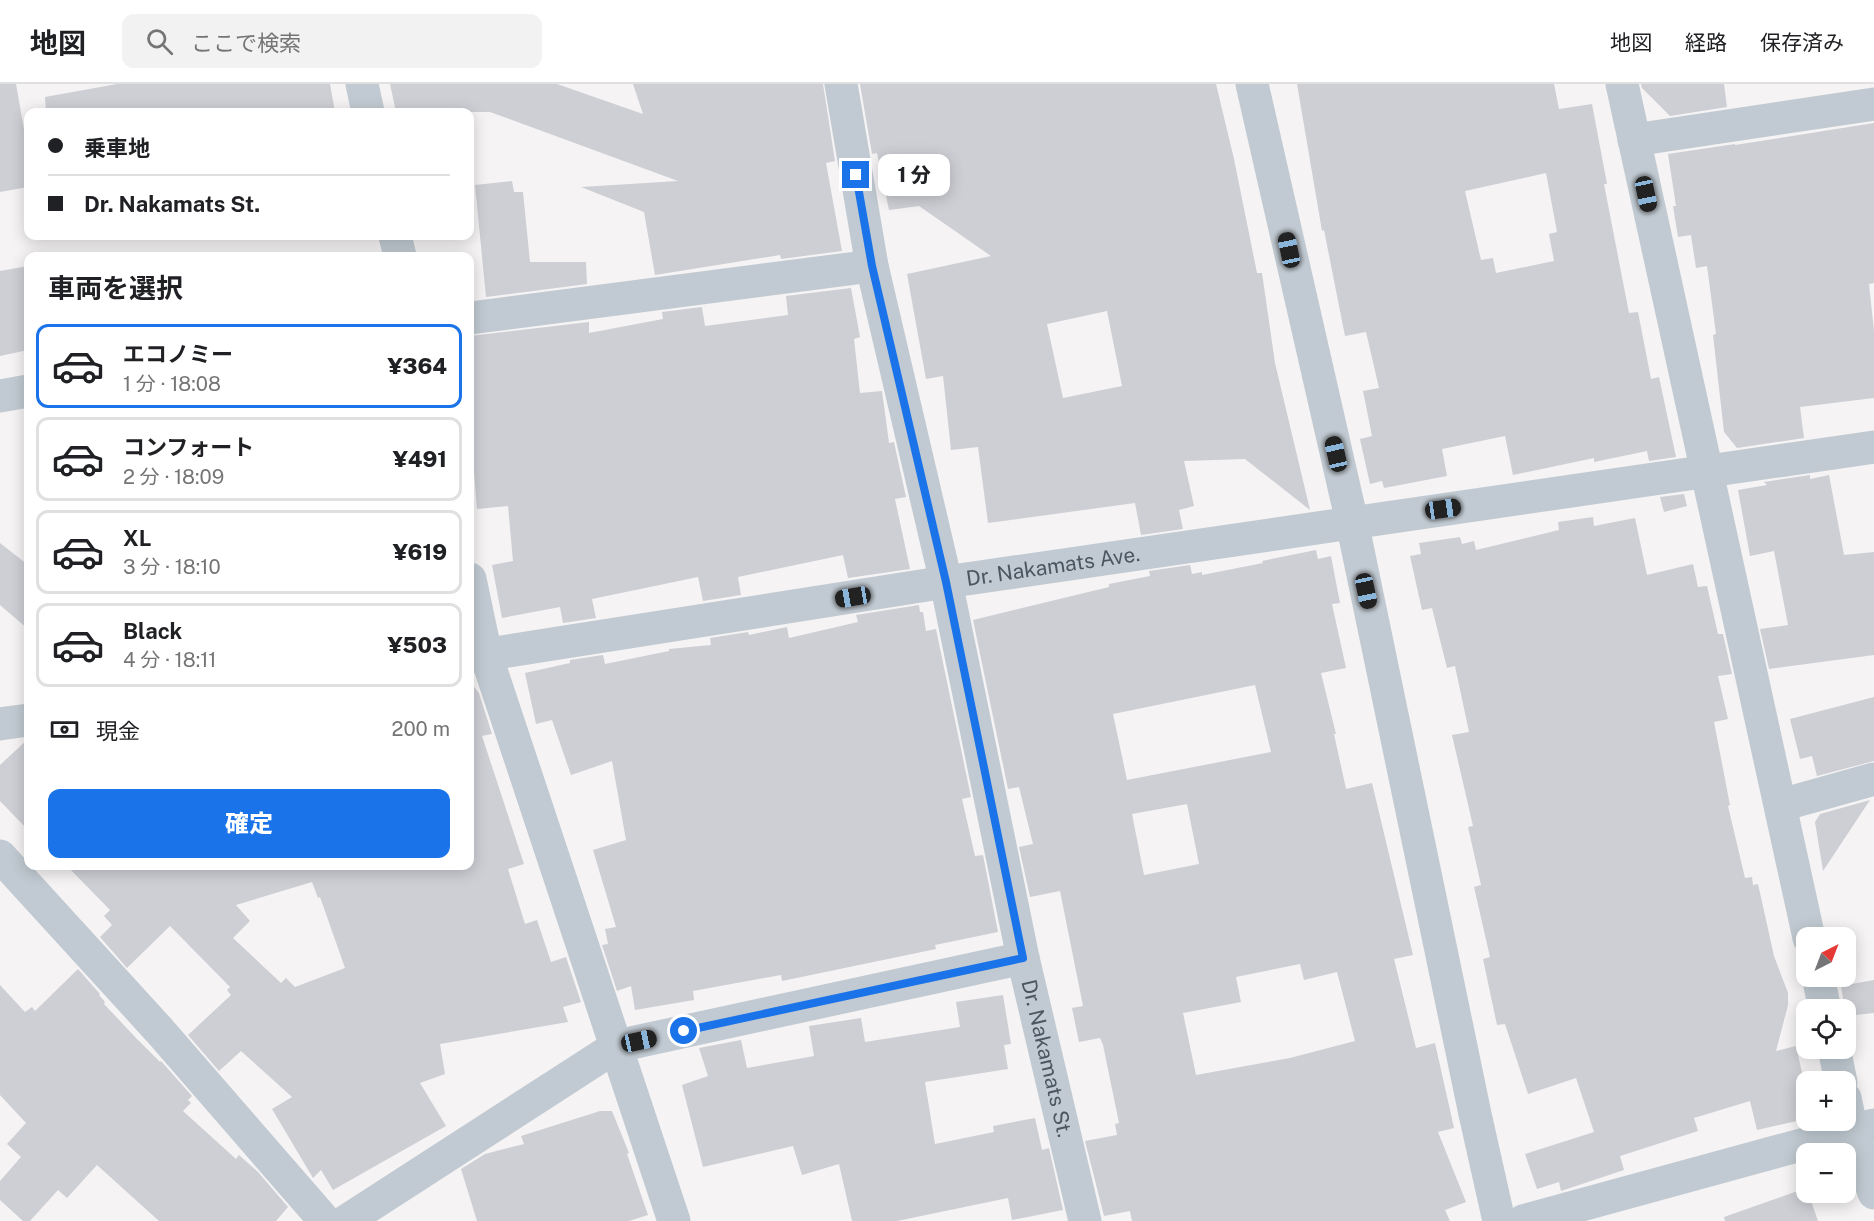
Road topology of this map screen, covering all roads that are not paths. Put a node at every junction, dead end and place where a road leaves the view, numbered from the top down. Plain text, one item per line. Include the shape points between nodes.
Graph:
1 (362, 84) edge
2 (840, 84) edge
3 (1252, 84) edge
4 (1622, 84) edge
5 (1874, 104) edge
6 (367, 108) edge
7 (1634, 140) junction
8 (872, 266) junction
9 (474, 317) edge
10 (24, 392) edge
11 (0, 396) edge
12 (1874, 447) edge
13 (1707, 471) junction
14 (1352, 522) junction
15 (946, 582) junction
16 (474, 618) edge
17 (478, 656) edge
18 (24, 721) edge
19 (0, 724) edge
20 (1874, 779) edge
21 (1780, 805) junction
22 (0, 856) edge
23 (1807, 927) edge
24 (1023, 958) junction
25 (616, 1046) junction
26 (1863, 1128) edge
27 (1874, 1193) edge
28 (325, 1221) edge
29 (346, 1221) edge
30 (674, 1221) edge
31 (1085, 1221) edge
32 (1499, 1221) edge
33 (1523, 1221) edge

1 - 6 street
2 - 8 street, Dr. Nakamats St.
3 - 14 street
4 - 7 street
5 - 7 street
7 - 13 street
8 - 9 street
8 - 15 street, Dr. Nakamats St.
10 - 11 street
12 - 13 street, Dr. Nakamats Ave.
13 - 14 street, Dr. Nakamats Ave.
13 - 21 street
14 - 15 street, Dr. Nakamats Ave.
14 - 32 street
15 - 17 street, Dr. Nakamats Ave.
15 - 24 street, Dr. Nakamats St.
16 - 17 street
17 - 25 street
18 - 19 street
20 - 21 street
21 - 23 street
22 - 28 street via 159,1030
24 - 25 street
24 - 31 street, Dr. Nakamats St.
25 - 29 street
25 - 30 street
26 - 27 street
26 - 33 street

